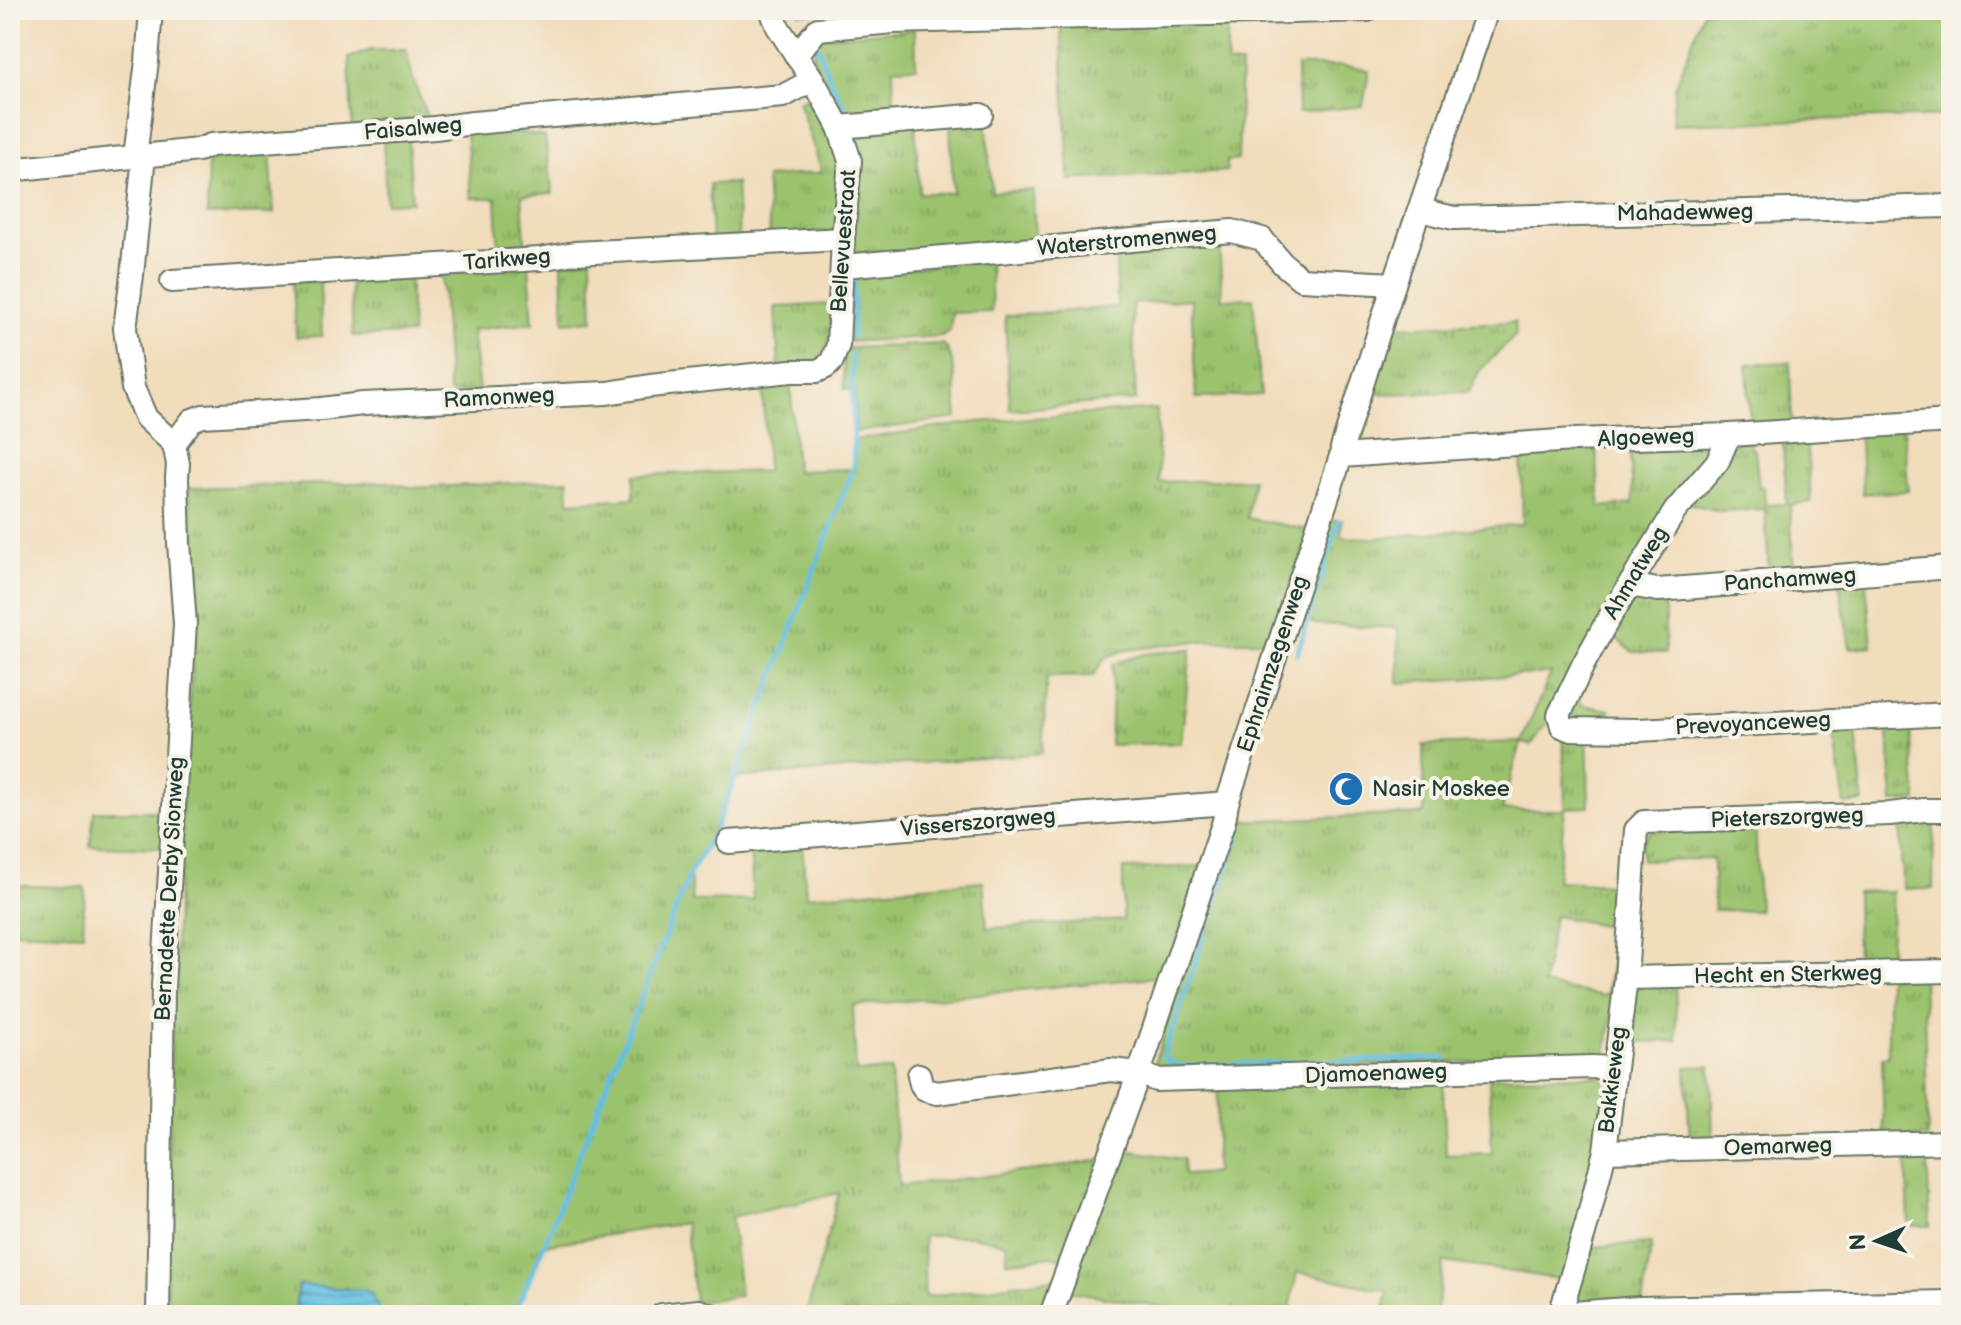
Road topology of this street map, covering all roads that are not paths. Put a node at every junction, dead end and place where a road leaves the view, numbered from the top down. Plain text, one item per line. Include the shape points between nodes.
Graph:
1 (151, 10) edge
2 (771, 10) edge
3 (1367, 10) edge
4 (1487, 10) edge
5 (893, 16) edge
6 (796, 55) junction
7 (813, 80) junction
8 (981, 115) dead end
9 (839, 127) junction
10 (140, 156) junction
11 (10, 170) edge
12 (1951, 206) edge
13 (1420, 210) junction
14 (843, 239) junction
15 (843, 266) junction
16 (172, 281) dead end
17 (1394, 284) junction
18 (832, 361) joint
19 (1951, 421) edge
20 (1729, 435) junction
21 (176, 454) junction
22 (1341, 456) junction
23 (1951, 567) edge
24 (1629, 585) junction
25 (1951, 714) edge
26 (1559, 721) joint
27 (1227, 803) junction
28 (1951, 810) edge
29 (1635, 839) joint
30 (729, 842) dead end
31 (1951, 971) edge
32 (1626, 978) junction
33 (1614, 1068) junction
34 (1139, 1073) junction
35 (919, 1075) dead end
36 (1951, 1142) edge
37 (1605, 1151) junction
38 (1951, 1302) edge
39 (1560, 1314) edge
40 (158, 1315) edge
41 (662, 1315) edge
42 (711, 1315) edge
43 (1051, 1315) edge

1 - 10 street
2 - 6 street, Bellevuestraat
3 - 5 street
4 - 13 street, Ephraimzegenweg
5 - 6 street via 818,29
6 - 7 street, Bellevuestraat
7 - 9 street, Bellevuestraat
7 - 10 street, Faisalweg via 783,96 211,145
8 - 9 street
9 - 14 street, Bellevuestraat via 850,161
10 - 11 street, Faisalweg
10 - 21 street via 125,328 133,388 146,418
12 - 13 street, Mahadewweg via 1454,218
13 - 17 street, Ephraimzegenweg
14 - 15 street, Bellevuestraat
14 - 16 street, Tarikweg
15 - 17 street, Waterstromenweg via 1232,231 1262,239 1301,279
15 - 18 street, Bellevuestraat via 838,345
17 - 22 street, Ephraimzegenweg
18 - 21 street, Ramonweg via 817,371 607,393 203,416 192,420
19 - 20 street, Algoeweg
20 - 22 street, Algoeweg
20 - 24 street, Ahmatweg via 1718,461 1675,511
21 - 40 street, Bernadette Derby Sionweg via 185,624 163,987
22 - 27 street, Ephraimzegenweg
23 - 24 street, Panchamweg via 1658,590
24 - 26 street, Ahmatweg via 1584,663
25 - 26 street, Prevoyanceweg via 1638,730 1568,729
27 - 30 street, Visserszorgweg
27 - 34 street, Ephraimzegenweg
28 - 29 street, Pieterszorgweg via 1644,822
29 - 32 street, Bakkieweg
31 - 32 street, Hecht en Sterkweg
32 - 33 street, Bakkieweg
33 - 34 street, Djamoenaweg via 1156,1080
33 - 37 street, Bakkieweg
34 - 35 street, Djamoenaweg via 1111,1070 937,1093 925,1090
34 - 43 street, Ephraimzegenweg
36 - 37 street, Oemarweg
37 - 39 street, Bakkieweg
38 - 39 street
41 - 42 street

